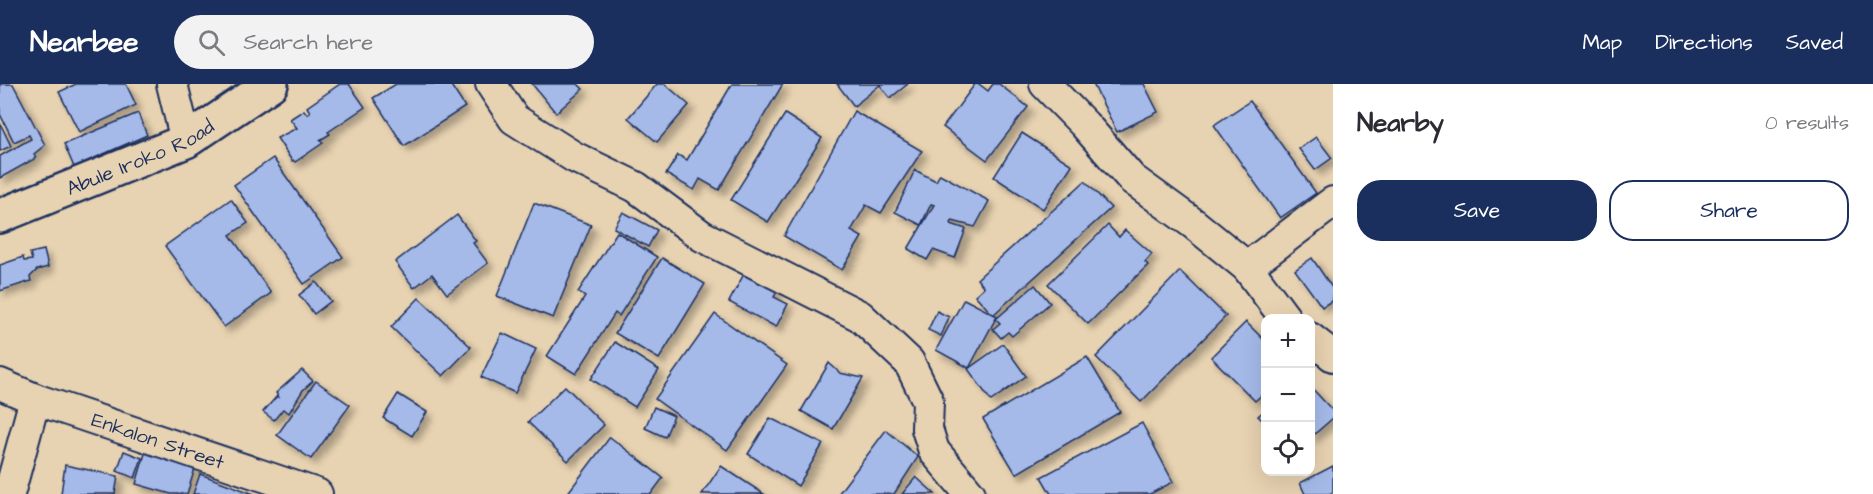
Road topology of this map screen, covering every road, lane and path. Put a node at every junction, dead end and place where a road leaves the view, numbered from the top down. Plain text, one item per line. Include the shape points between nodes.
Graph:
1 (172, 84) edge
2 (271, 84) edge
3 (491, 84) edge
4 (1045, 84) edge
5 (186, 141) junction
6 (1333, 202) edge
7 (0, 216) edge
8 (1247, 267) junction
9 (1282, 314) edge
10 (1315, 341) edge
11 (1333, 356) edge
12 (0, 384) edge
13 (35, 399) junction
14 (9, 494) edge
15 (317, 494) edge
16 (970, 494) edge

1 - 5 street
2 - 5 street, Abule Iroko Road
3 - 16 street via 514,119 574,157 636,187 702,236 860,316 909,362 928,401 927,429 934,451
4 - 8 street via 1132,179
5 - 7 street, Abule Iroko Road
6 - 8 street
8 - 9 street
10 - 11 street
12 - 13 street, Enkalon Street
13 - 14 street
13 - 15 street, Enkalon Street

